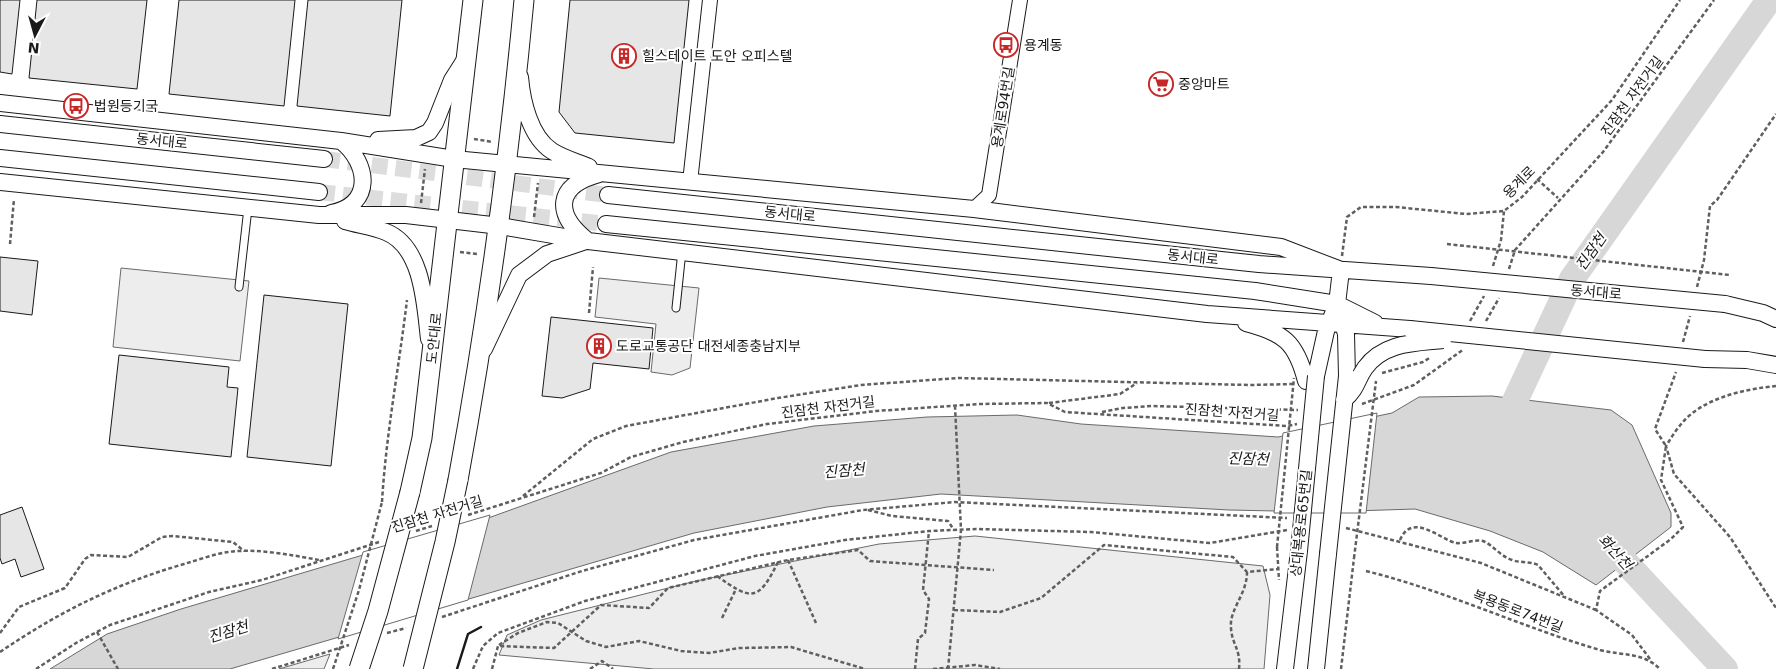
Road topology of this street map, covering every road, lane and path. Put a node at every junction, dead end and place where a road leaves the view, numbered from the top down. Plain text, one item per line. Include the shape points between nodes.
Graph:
1 (473, 0) edge
2 (524, 0) edge
3 (710, 0) edge
4 (1020, 0) edge
5 (1680, 0) edge
6 (1714, 0) edge
7 (467, 56) junction
8 (518, 58) junction
9 (0, 103) edge
10 (1776, 114) edge
11 (0, 124) edge
12 (457, 137) junction
13 (341, 141) junction
14 (509, 144) junction
15 (426, 154) junction
16 (0, 158) edge
17 (324, 158) tunnel mouth
18 (454, 159) junction
19 (506, 164) junction
20 (540, 167) junction
21 (602, 173) junction
22 (1537, 180) junction
23 (0, 182) edge
24 (690, 182) junction
25 (319, 192) tunnel mouth
26 (14, 195) dead end
27 (608, 195) tunnel mouth
28 (1559, 199) junction
29 (248, 208) junction
30 (974, 209) junction
31 (1504, 211) junction
32 (319, 215) junction
33 (419, 217) junction
34 (446, 220) junction
35 (606, 224) tunnel mouth
36 (500, 226) junction
37 (533, 231) junction
38 (588, 241) junction
39 (10, 244) dead end
40 (1447, 244) dead end
41 (443, 251) junction
42 (682, 251) junction
43 (495, 256) junction
44 (593, 267) dead end
45 (1341, 270) junction
46 (1490, 274) dead end
47 (1507, 275) dead end
48 (1730, 275) dead end
49 (239, 287) dead end
50 (1697, 288) dead end
51 (1485, 292) dead end
52 (1502, 292) dead end
53 (408, 300) dead end
54 (1337, 304) junction
55 (1692, 306) dead end
56 (676, 308) dead end
57 (589, 313) dead end
58 (1207, 314) junction
59 (1776, 319) edge
60 (1337, 322) junction
61 (1484, 324) dead end
62 (1381, 327) junction
63 (1467, 334) junction
64 (1683, 344) dead end
65 (1437, 353) dead end
66 (480, 358) junction
67 (431, 362) junction
68 (1678, 363) dead end
69 (1776, 365) edge
70 (1381, 368) dead end
71 (1374, 375) dead end
72 (1303, 380) junction
73 (1138, 382) junction
74 (1776, 386) edge
75 (1344, 400) junction
76 (1047, 403) junction
77 (1310, 404) junction
78 (1361, 404) dead end
79 (956, 406) junction
80 (1098, 413) junction
81 (1305, 423) dead end
82 (1666, 446) junction
83 (520, 499) junction
84 (958, 502) junction
85 (866, 510) junction
86 (467, 515) dead end
87 (1292, 518) dead end
88 (440, 524) dead end
89 (1342, 526) dead end
90 (1296, 528) dead end
91 (954, 530) junction
92 (961, 530) junction
93 (929, 531) junction
94 (412, 532) dead end
95 (385, 540) dead end
96 (1400, 540) junction
97 (245, 552) junction
98 (320, 560) junction
99 (788, 560) junction
100 (778, 562) junction
101 (925, 564) junction
102 (958, 567) junction
103 (994, 570) dead end
104 (1366, 571) dead end
105 (1247, 572) junction
106 (716, 575) junction
107 (736, 589) junction
108 (1565, 599) junction
109 (1776, 608) edge
110 (954, 610) junction
111 (1596, 610) junction
112 (440, 617) dead end
113 (722, 618) dead end
114 (816, 623) dead end
115 (413, 626) dead end
116 (572, 631) junction
117 (97, 632) junction
118 (0, 633) edge
119 (385, 634) dead end
120 (358, 643) dead end
121 (498, 646) junction
122 (0, 652) edge
123 (1650, 659) junction
124 (948, 668) edge
125 (36, 669) edge
126 (118, 669) edge
127 (272, 669) edge
128 (334, 669) edge
129 (359, 669) edge
130 (413, 669) edge
131 (472, 669) edge
132 (492, 669) edge
133 (590, 669) edge
134 (614, 669) edge
135 (865, 669) edge
136 (915, 669) edge
137 (933, 669) edge
138 (1000, 669) edge
139 (1239, 669) edge
140 (1285, 669) edge
141 (1316, 669) edge
142 (1341, 669) edge
143 (1660, 669) edge

1 - 7 main road, 도안대로
2 - 8 main road
3 - 24 street
4 - 30 street, 용계로94번길 via 989,195
5 - 22 path, 용계로 via 1612,100
6 - 28 path, 진잠천 자전거길 via 1609,144
7 - 12 main road, 도안대로
7 - 13 street via 452,80 429,132 416,138
8 - 14 main road
8 - 21 street via 523,96 534,130 551,150
9 - 13 street
10 - 50 path via 1710,206 1704,260
11 - 17 street, 동서대로
12 - 14 path
12 - 18 main road, 도안대로
13 - 15 street
13 - 32 street via 351,149 364,180 352,203 339,211
14 - 19 main road
15 - 18 street
15 - 33 path
16 - 25 street
18 - 19 street
18 - 34 main road, 도안대로
19 - 20 street
19 - 36 main road
20 - 21 street
20 - 37 path
21 - 24 street
21 - 38 street via 573,185 564,211 568,221
22 - 28 path
22 - 31 path, 용계로
23 - 29 street
24 - 30 street
26 - 39 path
27 - 45 street, 동서대로
28 - 47 path, 진잠천 자전거길 via 1515,250
29 - 32 street
29 - 49 lane
30 - 45 street via 1281,247
31 - 45 path, 용계로 via 1466,214 1361,207 1347,216
31 - 46 path via 1501,240
32 - 33 street
32 - 67 street via 388,233 410,252 421,278
33 - 34 street
34 - 36 street
34 - 41 main road, 도안대로
35 - 54 street, 동서대로 via 1246,290
36 - 37 street
36 - 43 main road
37 - 38 street
38 - 42 street
38 - 66 street via 547,254 519,275
40 - 48 path, bridge
41 - 43 path
41 - 67 main road, 도안대로
42 - 56 lane
42 - 58 street
43 - 66 main road
44 - 57 path
45 - 54 street
45 - 59 street, 동서대로, bridge via 1725,304 1763,312
51 - 63 path
52 - 61 path
53 - 128 path, bridge via 386,448 382,502
54 - 60 street
54 - 62 street, 동서대로
55 - 64 path
58 - 60 street
58 - 72 street via 1262,327 1284,337 1302,365
60 - 62 street
60 - 72 street
60 - 75 street, bridge via 1347,376
62 - 63 street, bridge
63 - 69 street, bridge
63 - 75 street, bridge via 1391,347 1366,367 1356,390
63 - 78 path via 1414,385
65 - 71 path via 1423,362
66 - 130 main road, bridge via 445,542
67 - 129 main road, 도안대로, bridge via 422,438 410,492
68 - 82 path via 1655,429
70 - 142 path, bridge via 1376,373
72 - 73 path
72 - 77 street, 상대복용로65번길, bridge
72 - 105 path, bridge via 1277,547 1278,569
73 - 76 path via 1120,394
73 - 83 path via 958,378 861,385 673,416 626,426 593,439
74 - 82 path via 1706,404 1682,422
75 - 141 street, bridge
76 - 79 path, 진잠천 자전거길
76 - 80 path, 진잠천 자전거길 via 1065,412
77 - 80 path via 1152,406
77 - 140 street, 상대복용로65번길, bridge via 1299,551
79 - 83 path, 진잠천 자전거길 via 876,411 767,424 640,455 601,473
79 - 84 path
80 - 81 path, 진잠천 자전거길 via 1287,426
82 - 109 path via 1674,474 1730,537
82 - 111 path via 1661,480 1683,527 1671,540 1600,591
83 - 86 path, 진잠천 자전거길
84 - 85 path
84 - 87 path
84 - 92 path
85 - 91 path via 948,522
85 - 112 path via 694,540 582,571
88 - 94 path, 진잠천 자전거길
89 - 96 path
90 - 92 path via 1210,543 1091,532
91 - 92 path
91 - 93 path
92 - 102 path
93 - 101 path
93 - 131 path via 845,540 755,556 585,601 498,633 483,646
95 - 98 path, 진잠천 자전거길
96 - 108 path via 1481,563
96 - 108 path via 1402,534 1417,528 1433,530 1447,540 1459,543 1482,541 1509,560 1538,565
97 - 98 path
97 - 118 path via 233,542 173,536 162,537 128,557 91,555 65,588 19,607
97 - 122 path via 216,555 105,591 57,615
98 - 117 path, 진잠천 자전거길 via 262,580 152,610
99 - 100 path
99 - 101 path via 858,550 870,561
99 - 114 path
100 - 106 path
100 - 107 path via 759,592 750,595
101 - 102 path
101 - 136 path via 923,590 929,599 926,633 918,639
102 - 103 path
102 - 110 path
104 - 123 path, 복용동로74번길 via 1441,592 1553,636 1606,652
105 - 110 path via 1233,557 1104,545 1040,598 1000,612
105 - 139 path via 1247,585 1230,627 1241,655
106 - 107 path
106 - 116 path via 668,588 650,608 601,605
107 - 113 path
108 - 111 path
110 - 124 path
111 - 123 path via 1632,635
115 - 119 path
116 - 121 path via 554,648
116 - 121 path via 558,623 548,622 518,633
116 - 135 path via 586,641 606,647 640,641 681,651 709,653 739,648 791,647
117 - 125 path, 진잠천 자전거길
117 - 126 path
120 - 127 path
121 - 132 path
123 - 143 path
124 - 137 path
124 - 138 path via 975,666
133 - 134 path via 602,661

